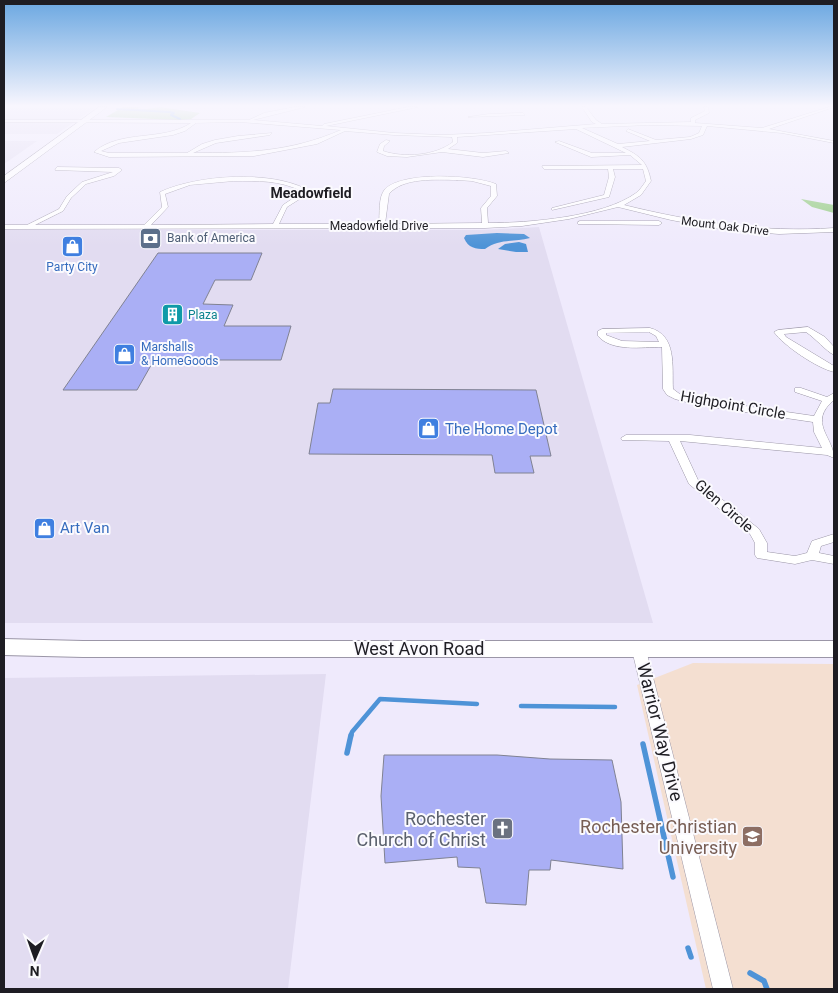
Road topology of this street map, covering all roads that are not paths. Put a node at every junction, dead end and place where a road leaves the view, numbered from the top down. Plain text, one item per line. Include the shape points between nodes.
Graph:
1 (41, 153) edge
2 (102, 153) edge
3 (257, 153) edge
4 (384, 153) edge
5 (419, 153) edge
6 (469, 153) edge
7 (502, 153) edge
8 (587, 153) edge
9 (631, 154) joint
10 (187, 155) joint
11 (544, 167) dead end
12 (610, 167) junction
13 (645, 167) junction
14 (57, 169) dead end
15 (4, 180) edge
16 (607, 196) junction
17 (628, 200) junction
18 (618, 205) junction
19 (554, 209) dead end
20 (158, 217) junction
21 (580, 223) dead end
22 (658, 223) dead end
23 (146, 226) junction
24 (156, 226) junction
25 (275, 226) junction
26 (382, 226) junction
27 (485, 226) junction
28 (4, 227) edge
29 (28, 227) junction
30 (834, 230) edge
31 (664, 344) junction
32 (834, 352) edge
33 (834, 369) edge
34 (798, 390) dead end
35 (831, 398) edge
36 (816, 419) junction
37 (626, 438) dead end
38 (673, 438) junction
39 (832, 454) edge
40 (834, 538) edge
41 (812, 556) junction
42 (834, 560) edge
43 (4, 647) edge
44 (834, 649) edge
45 (639, 650) junction
46 (724, 989) edge

1 - 15 main road
2 - 10 street
3 - 10 street
4 - 5 street
6 - 7 street
8 - 9 street
9 - 13 street
11 - 12 street
12 - 13 street
12 - 16 street via 612,180
13 - 17 street, Meadowfield Drive via 647,182
14 - 29 street via 119,170 84,183 61,210
16 - 17 street
16 - 19 street
17 - 18 street, Meadowfield Drive
18 - 27 street, Meadowfield Drive via 571,218
18 - 30 street, Mount Oak Drive via 730,228 784,232
20 - 23 street
20 - 24 street via 161,219
20 - 25 street via 165,207 162,193 185,183 276,181 301,187 304,194 285,206
21 - 22 street
23 - 24 street, Meadowfield Drive
23 - 29 street, Meadowfield Drive
24 - 25 street, Meadowfield Drive
25 - 26 street, Meadowfield Drive
26 - 27 street, Meadowfield Drive
26 - 27 street via 389,190 408,182 443,178 479,180 494,186 494,196 484,208
28 - 29 street, Meadowfield Drive
31 - 31 street via 608,341 602,336 602,331 650,330 659,334
31 - 36 street, Highpoint Circle via 668,358 668,389 678,397
32 - 33 street via 822,338 808,329 778,332 783,339
34 - 35 street
35 - 36 street
36 - 39 street via 818,432
37 - 38 street
38 - 39 street
38 - 41 street, Glen Circle via 693,482 755,532 761,544 761,555 795,560
40 - 41 street via 816,544
41 - 42 street, Glen Circle
43 - 45 main road, West Avon Road
44 - 45 main road, West Avon Road
45 - 46 street, Warrior Way Drive

